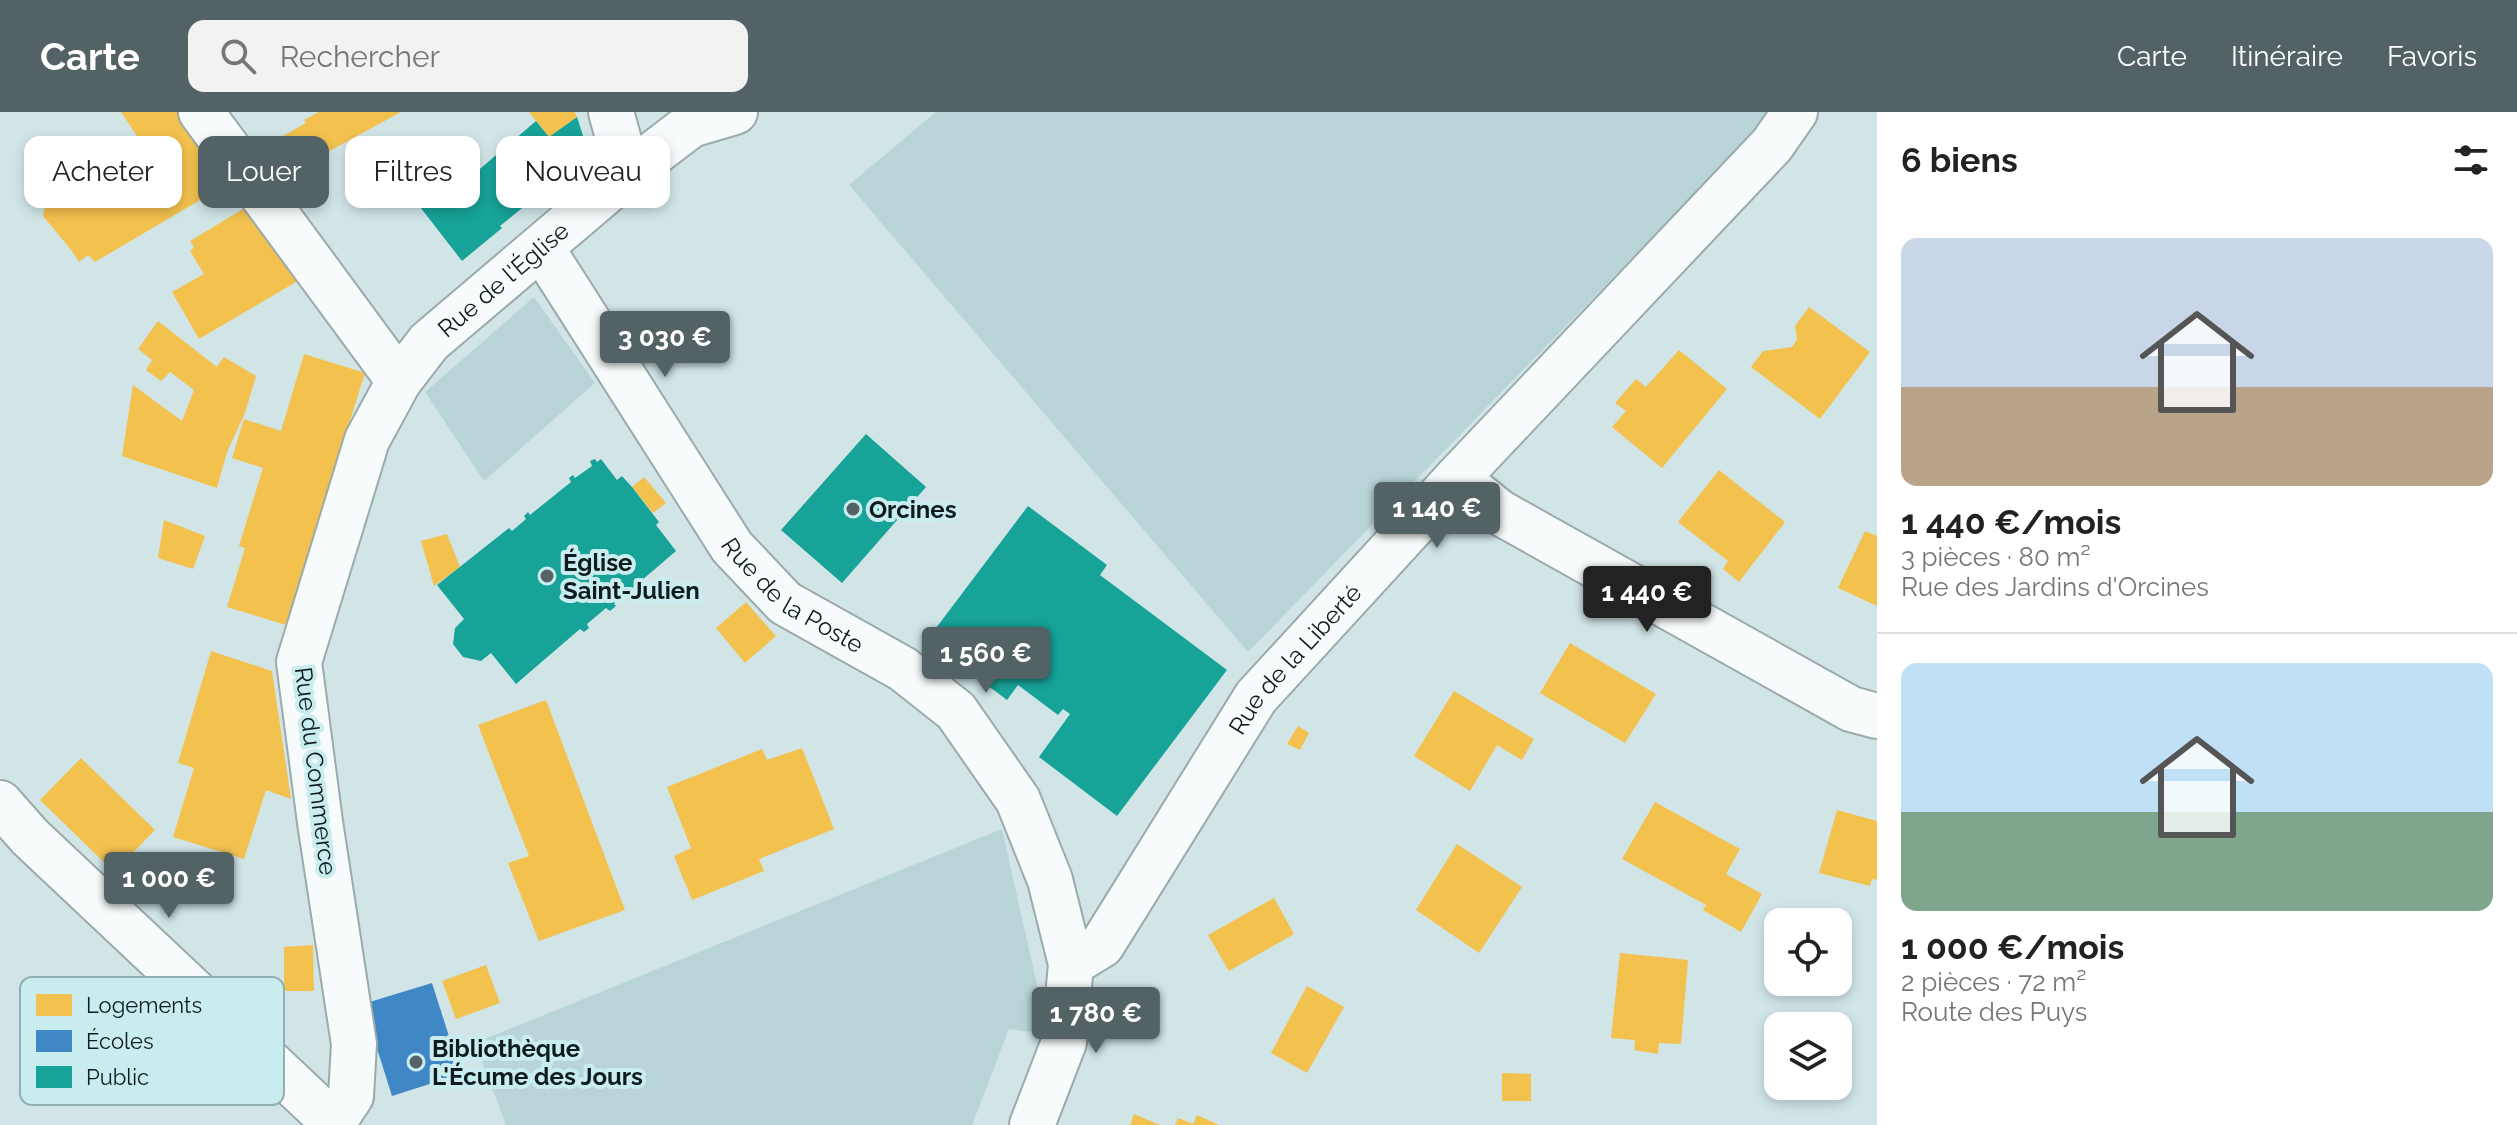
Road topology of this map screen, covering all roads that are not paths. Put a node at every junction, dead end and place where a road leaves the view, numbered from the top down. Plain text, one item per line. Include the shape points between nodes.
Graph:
1 (201, 112) edge
2 (611, 112) edge
3 (735, 112) edge
4 (1795, 112) edge
5 (618, 136) edge
6 (670, 141) edge
7 (587, 208) edge
8 (541, 247) junction
9 (399, 381) junction
10 (1457, 478) junction
11 (1877, 716) edge
12 (0, 803) edge
13 (1071, 964) junction
14 (179, 977) edge
15 (284, 1076) edge
16 (335, 1124) edge
17 (1032, 1125) edge

1 - 9 street
2 - 5 street
3 - 6 street, Rue de l'Église via 691,125
4 - 10 street, Rue de la Liberté via 1772,145
7 - 8 street, Rue de l'Église
8 - 9 street, Rue de l'Église via 429,342
8 - 13 street, Rue de la Poste via 732,547 785,603 903,669 956,711 1018,800 1050,880
9 - 16 street, Rue du Commerce via 367,440 299,662 354,1044 351,1096
10 - 11 street via 1499,512 1851,709
10 - 13 street, Rue de la Liberté via 1256,697 1102,945
12 - 14 street
13 - 17 street via 1064,1042
15 - 16 street

